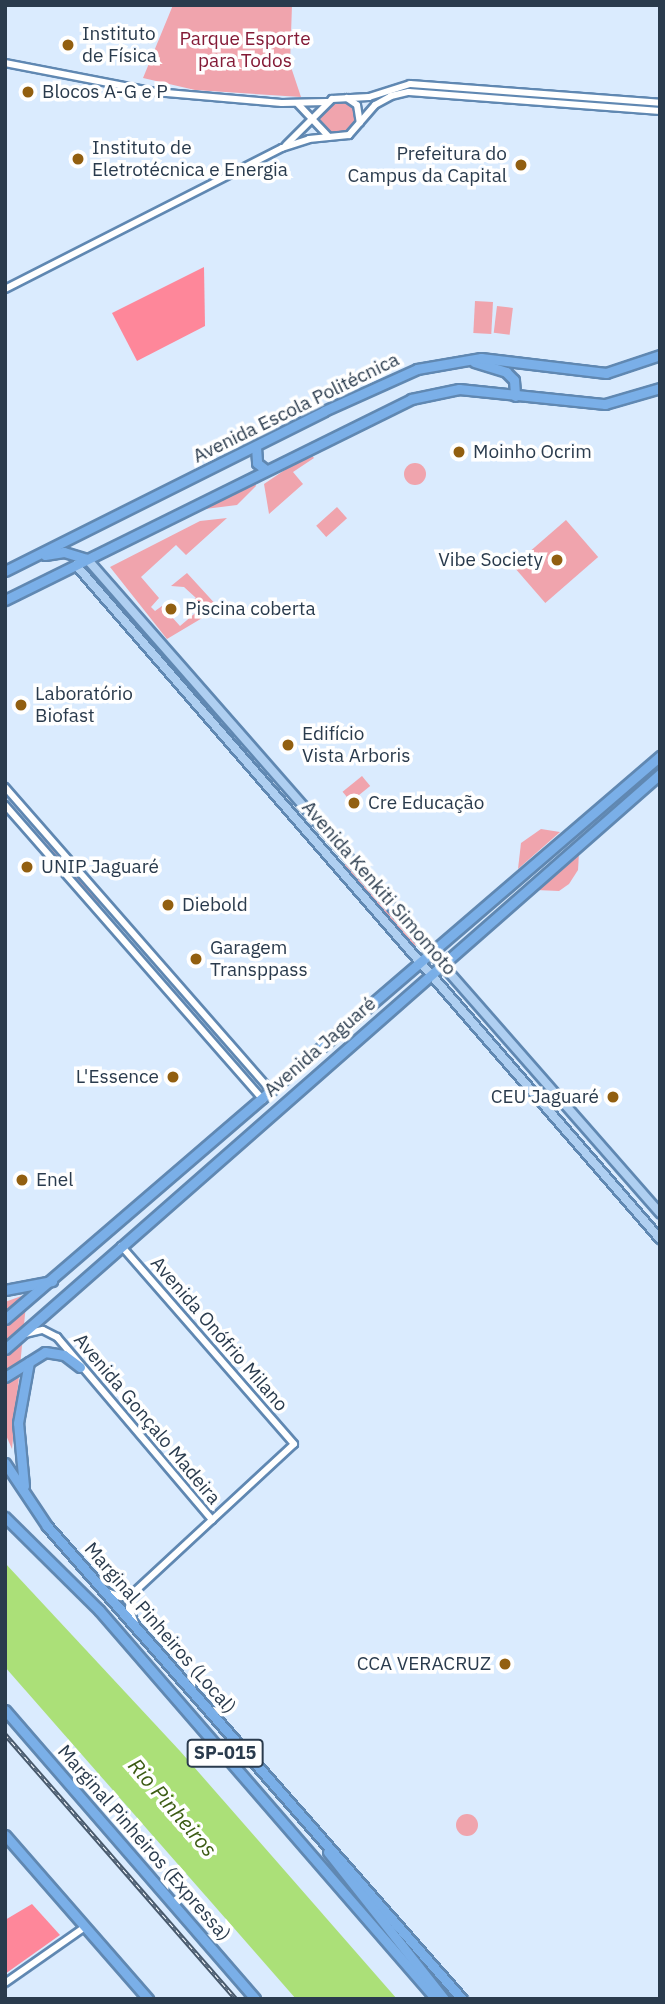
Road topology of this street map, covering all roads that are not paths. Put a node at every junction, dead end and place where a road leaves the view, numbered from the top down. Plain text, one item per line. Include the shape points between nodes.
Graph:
1 (5, 63) edge
2 (580, 95) junction
3 (344, 96) junction
4 (593, 96) junction
5 (327, 102) junction
6 (660, 103) edge
7 (298, 104) junction
8 (586, 104) junction
9 (660, 111) edge
10 (315, 118) junction
11 (360, 125) junction
12 (330, 137) junction
13 (282, 148) junction
14 (5, 289) edge
15 (660, 355) edge
16 (460, 359) junction
17 (660, 388) edge
18 (515, 396) junction
19 (256, 447) junction
20 (267, 470) junction
21 (34, 557) junction
22 (87, 559) junction
23 (76, 565) junction
24 (5, 571) edge
25 (5, 600) edge
26 (192, 675) junction
27 (181, 684) junction
28 (660, 756) edge
29 (660, 774) edge
30 (5, 788) edge
31 (5, 805) edge
32 (344, 851) junction
33 (334, 860) junction
34 (111, 908) junction
35 (102, 915) junction
36 (144, 946) junction
37 (135, 953) junction
38 (432, 953) junction
39 (422, 961) junction
40 (442, 964) junction
41 (432, 973) junction
42 (178, 985) junction
43 (169, 992) junction
44 (272, 1092) junction
45 (263, 1100) junction
46 (573, 1115) junction
47 (562, 1124) junction
48 (660, 1213) edge
49 (659, 1232) edge
50 (120, 1244) junction
51 (54, 1281) junction
52 (5, 1290) edge
53 (5, 1319) edge
54 (18, 1336) junction
55 (5, 1349) edge
56 (29, 1362) junction
57 (80, 1367) junction
58 (5, 1377) edge
59 (5, 1463) edge
60 (26, 1495) junction
61 (5, 1517) edge
62 (212, 1520) junction
63 (105, 1591) junction
64 (131, 1595) junction
65 (136, 1627) junction
66 (5, 1710) edge
67 (5, 1835) edge
68 (320, 1837) junction
69 (85, 1927) junction
70 (5, 1983) edge
71 (148, 1999) edge
72 (255, 1999) edge
73 (436, 1999) edge
74 (444, 1999) edge
75 (463, 1999) edge

1 - 7 street via 155,92
2 - 3 street via 410,84 369,97
2 - 4 street
2 - 8 street
3 - 5 street
3 - 11 street via 357,105
4 - 6 street
4 - 8 street
5 - 7 street
5 - 10 street
7 - 10 street
8 - 9 street
8 - 11 street via 409,92 385,98
10 - 12 street via 320,130
10 - 13 street
11 - 12 street via 349,135
12 - 13 street
13 - 14 street
15 - 16 highway, Avenida Escola Politécnica via 606,373 502,359
16 - 18 highway via 506,372 514,380
16 - 19 highway, Avenida Escola Politécnica via 400,375
17 - 18 highway via 605,404
18 - 20 highway via 459,389 428,394
19 - 20 highway via 257,463
19 - 21 highway, Avenida Escola Politécnica
20 - 22 highway
21 - 22 highway via 64,552
21 - 24 highway, Avenida Escola Politécnica
22 - 23 highway
22 - 26 main road, Avenida Kenkiti Simomoto
23 - 25 highway
23 - 27 main road, Avenida Kenkiti Simomoto
26 - 27 main road
26 - 32 main road, Avenida Kenkiti Simomoto
27 - 33 main road, Avenida Kenkiti Simomoto
28 - 38 highway, Avenida Jaguaré
29 - 40 highway, Avenida Jaguaré
30 - 34 street
31 - 35 street
32 - 33 main road
32 - 38 main road, Avenida Kenkiti Simomoto
33 - 39 main road, Avenida Kenkiti Simomoto
34 - 35 street
34 - 36 street
35 - 37 street
36 - 37 street
36 - 42 street
37 - 43 street
38 - 39 highway, Avenida Jaguaré
38 - 40 main road, Avenida Kenkiti Simomoto
39 - 41 main road, Avenida Kenkiti Simomoto
39 - 44 highway, Avenida Jaguaré
40 - 41 highway, Avenida Jaguaré
40 - 46 main road, Avenida Kenkiti Simomoto
41 - 47 main road, Avenida Kenkiti Simomoto
41 - 50 highway, Avenida Jaguaré
42 - 43 street
42 - 44 street
43 - 45 street
44 - 45 highway, Avenida Jaguaré
45 - 51 highway, Avenida Jaguaré
46 - 47 main road
46 - 48 main road, Avenida Kenkiti Simomoto
47 - 49 main road, Avenida Kenkiti Simomoto
50 - 54 highway, Avenida Jaguaré
50 - 62 street, Avenida Onófrio Milano via 294,1444
51 - 52 highway
51 - 53 highway, Avenida Jaguaré
54 - 55 highway, Avenida Jaguaré
54 - 57 street, Avenida Gonçalo Madeira via 36,1330 50,1333
56 - 57 highway via 50,1352
56 - 58 highway
56 - 60 highway via 18,1423 18,1465
57 - 62 street, Avenida Gonçalo Madeira
59 - 60 highway, Marginal Pinheiros (Local)
60 - 63 highway, Marginal Pinheiros (Local)
61 - 73 highway, SP-015 via 99,1610
62 - 64 street
63 - 64 street via 117,1597
63 - 65 highway, Marginal Pinheiros (Local)
64 - 65 street via 129,1608
65 - 68 highway, Marginal Pinheiros (Local)
66 - 72 highway, Marginal Pinheiros (Expressa)
67 - 69 highway
68 - 74 highway via 341,1873
68 - 75 highway, Marginal Pinheiros (Local)
69 - 70 street
69 - 71 highway

